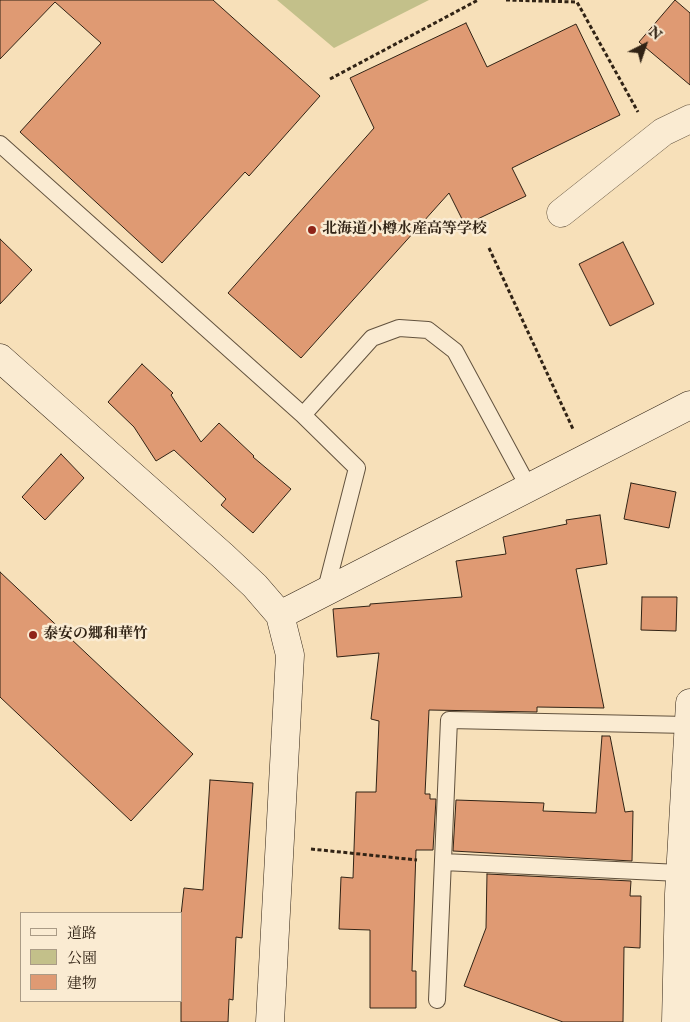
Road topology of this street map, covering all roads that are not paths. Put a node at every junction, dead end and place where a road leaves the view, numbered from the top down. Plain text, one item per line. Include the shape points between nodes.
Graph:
1 (690, 119) edge
2 (0, 144) edge
3 (561, 213) dead end
4 (0, 358) edge
5 (690, 405) edge
6 (303, 415) junction
7 (529, 488) junction
8 (325, 593) junction
9 (280, 616) junction
10 (689, 714) edge
11 (442, 862) junction
12 (680, 873) junction
13 (437, 1000) dead end
14 (270, 1022) edge
15 (676, 1022) edge

1 - 3 street via 653,139
2 - 6 lane
4 - 9 street via 255,586
5 - 7 street
6 - 7 lane via 372,338 399,328 428,330 455,351
6 - 8 lane via 357,468
7 - 8 street
8 - 9 street
9 - 14 street via 290,655
10 - 11 lane via 449,720
10 - 12 street
11 - 12 lane
11 - 13 lane
12 - 15 street

